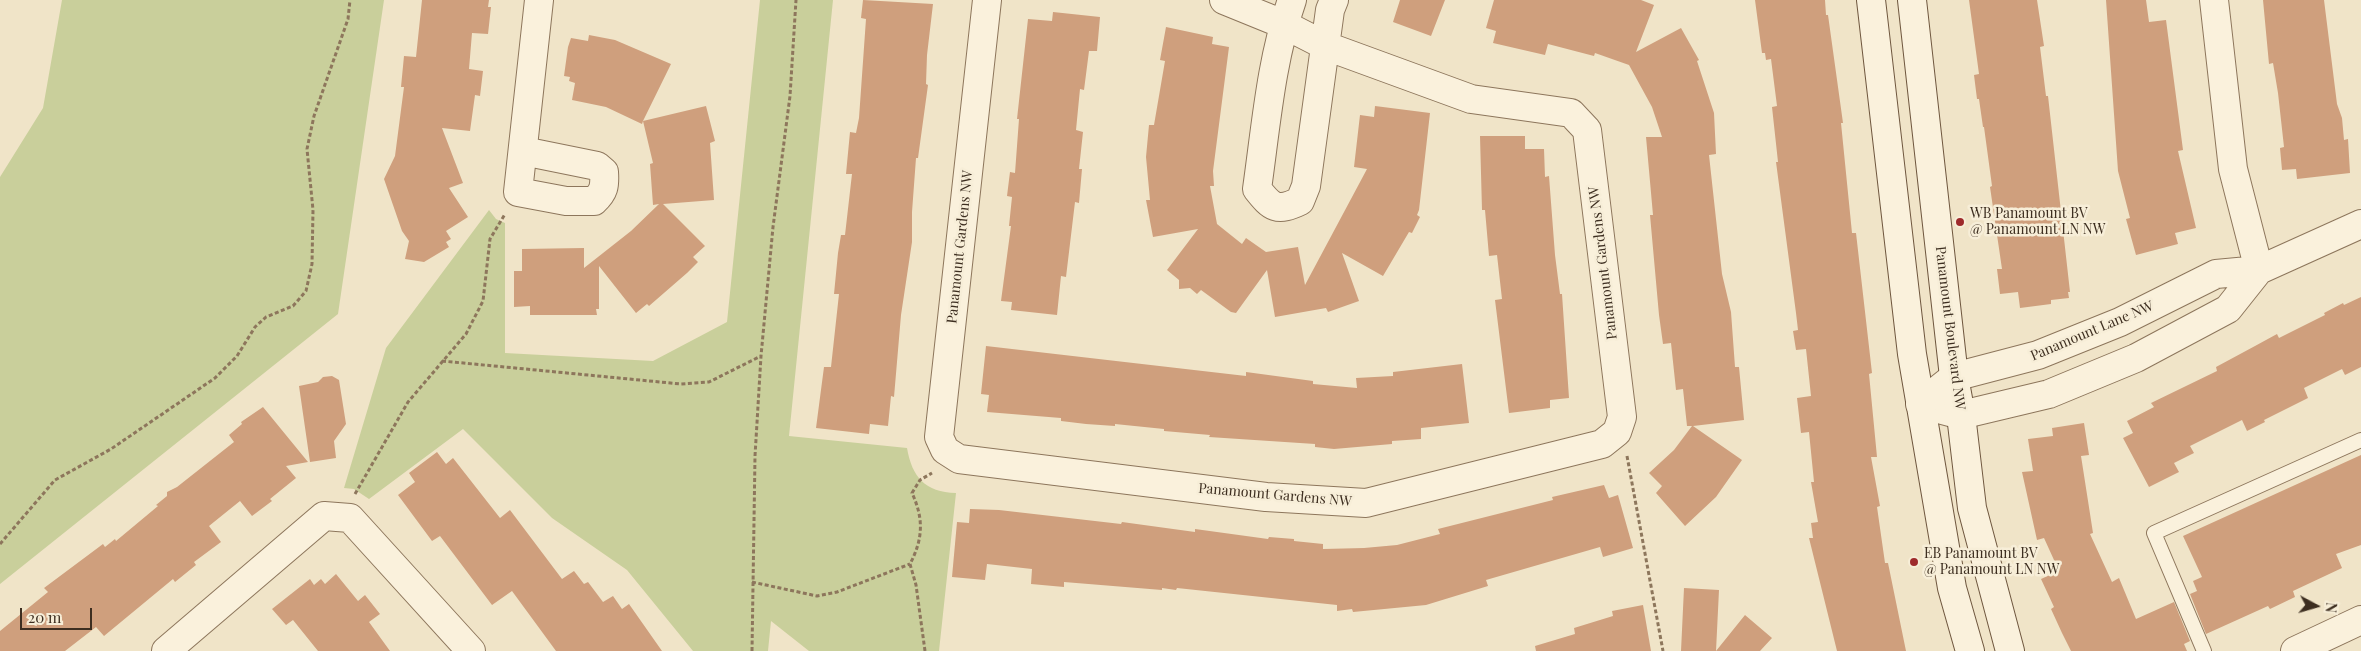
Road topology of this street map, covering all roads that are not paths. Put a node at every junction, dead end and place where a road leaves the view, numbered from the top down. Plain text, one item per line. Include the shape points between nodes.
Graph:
1 (539, 0) edge
2 (986, 0) edge
3 (1224, 0) edge
4 (1334, 0) edge
5 (1871, 0) edge
6 (1912, 0) edge
7 (2214, 0) edge
8 (1288, 12) edge
9 (1326, 46) junction
10 (523, 151) junction
11 (2361, 224) edge
12 (2259, 270) junction
13 (1954, 377) junction
14 (1920, 404) junction
15 (1961, 414) junction
16 (2361, 440) edge
17 (2361, 620) edge
18 (166, 651) edge
19 (471, 651) edge
20 (1970, 651) edge
21 (2010, 651) edge
22 (2204, 651) edge
23 (2294, 651) edge

1 - 10 street
2 - 9 street, Panamount Gardens NW via 939,437 945,450 959,459 1266,497 1366,503 1602,444 1617,432 1622,417 1587,130 1571,113 1471,99
3 - 8 street, Panamount Gardens NW
4 - 9 street
5 - 14 street
6 - 13 street, Panamount Boulevard NW
7 - 12 street via 2233,169
8 - 9 street, Panamount Gardens NW
8 - 9 street via 1275,62 1257,189 1268,204 1284,209 1300,201 1303,194
10 - 10 street via 597,166 604,172 602,194 594,201 566,201 518,192
11 - 12 street, Panamount Lane NW
12 - 13 street, Panamount Lane NW via 2216,274 2120,322 2038,356
12 - 15 street, Panamount Lane NW via 2228,309 2136,358 2049,394
13 - 14 street, Panamount Lane NW
13 - 15 street, Panamount Boulevard NW
14 - 15 street, Panamount Lane NW
14 - 20 street via 1952,588
15 - 21 street, Panamount Boulevard NW via 1972,508
16 - 22 lane via 2154,533
17 - 23 street
18 - 19 street via 324,516 350,518

